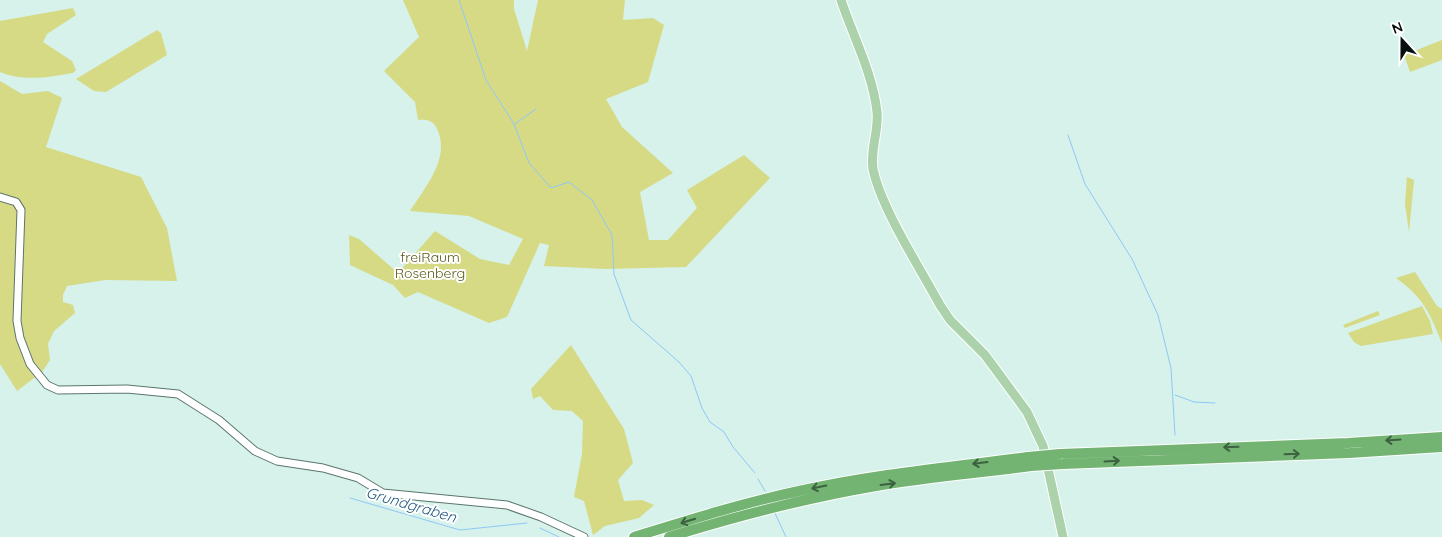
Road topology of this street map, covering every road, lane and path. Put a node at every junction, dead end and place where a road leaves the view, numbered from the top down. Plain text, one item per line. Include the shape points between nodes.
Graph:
1 (841, 0) edge
2 (0, 197) edge
3 (1442, 436) edge
4 (1442, 447) edge
5 (1061, 459) junction
6 (1029, 462) junction
7 (737, 511) junction
8 (584, 537) edge
9 (634, 537) edge
10 (669, 537) edge
11 (1063, 537) edge

1 - 11 main road via 875,102 877,115 872,157 881,193 940,305 950,320 985,355 1026,412 1043,446
2 - 8 street via 16,202 21,210 17,321 30,364 47,385 58,390 127,389 178,394 219,420 255,451 277,461 323,468 358,478 383,493 507,505 541,516
3 -> 5 highway
5 -> 4 highway via 1349,453
5 - 6 highway, bridge
7 -> 6 highway
6 -> 7 highway via 876,476 798,491
7 -> 9 highway
7 - 10 highway

